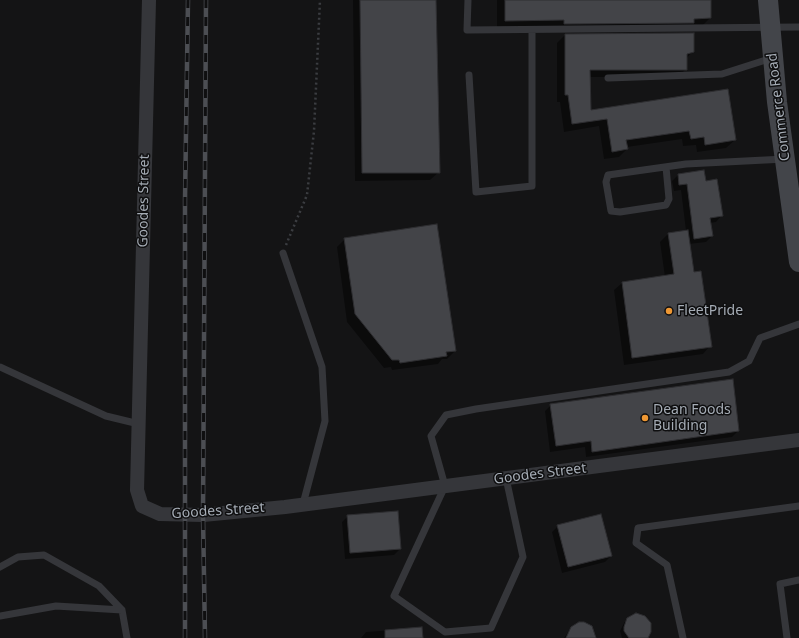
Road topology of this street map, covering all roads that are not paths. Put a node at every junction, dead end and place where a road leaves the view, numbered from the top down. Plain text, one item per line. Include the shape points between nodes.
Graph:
1 (149, 0) edge
2 (468, 0) edge
3 (768, 0) edge
4 (799, 27) edge
5 (770, 29) junction
6 (532, 30) junction
7 (772, 58) junction
8 (470, 76) dead end
9 (608, 78) dead end
10 (785, 159) junction
11 (666, 167) junction
12 (283, 253) road end
13 (799, 262) edge
14 (799, 324) edge
15 (0, 367) edge
16 (139, 424) junction
17 (799, 440) edge
18 (506, 478) junction
19 (444, 486) junction
20 (303, 504) junction
21 (799, 506) edge
22 (0, 567) edge
23 (799, 580) edge
24 (122, 610) junction
25 (0, 616) edge
26 (126, 638) edge
27 (683, 638) edge
28 (787, 638) edge

1 - 16 street, Goodes Street
2 - 6 lane via 467,30
3 - 5 main road, Commerce Road
4 - 5 lane
5 - 6 lane
5 - 7 main road, Commerce Road
6 - 8 lane via 532,186 476,192
7 - 9 lane via 722,74
7 - 10 main road, Commerce Road
10 - 11 lane
10 - 13 main road, Commerce Road
11 - 11 lane via 608,175 606,182 611,211 666,206 669,199
12 - 20 lane via 322,367 325,421
14 - 19 lane via 760,338 749,361 728,372 446,415 431,436
15 - 16 lane via 106,416
16 - 20 street, Goodes Street via 137,490 142,506 160,514 184,515
17 - 18 street, Goodes Street
18 - 19 street, Goodes Street
18 - 19 lane via 523,557 490,628 445,632 394,596
19 - 20 street, Goodes Street
21 - 27 lane via 638,528 636,543 667,565
22 - 24 lane via 18,558 44,555 99,586
23 - 28 lane via 780,584
24 - 25 lane via 56,606
24 - 26 lane

